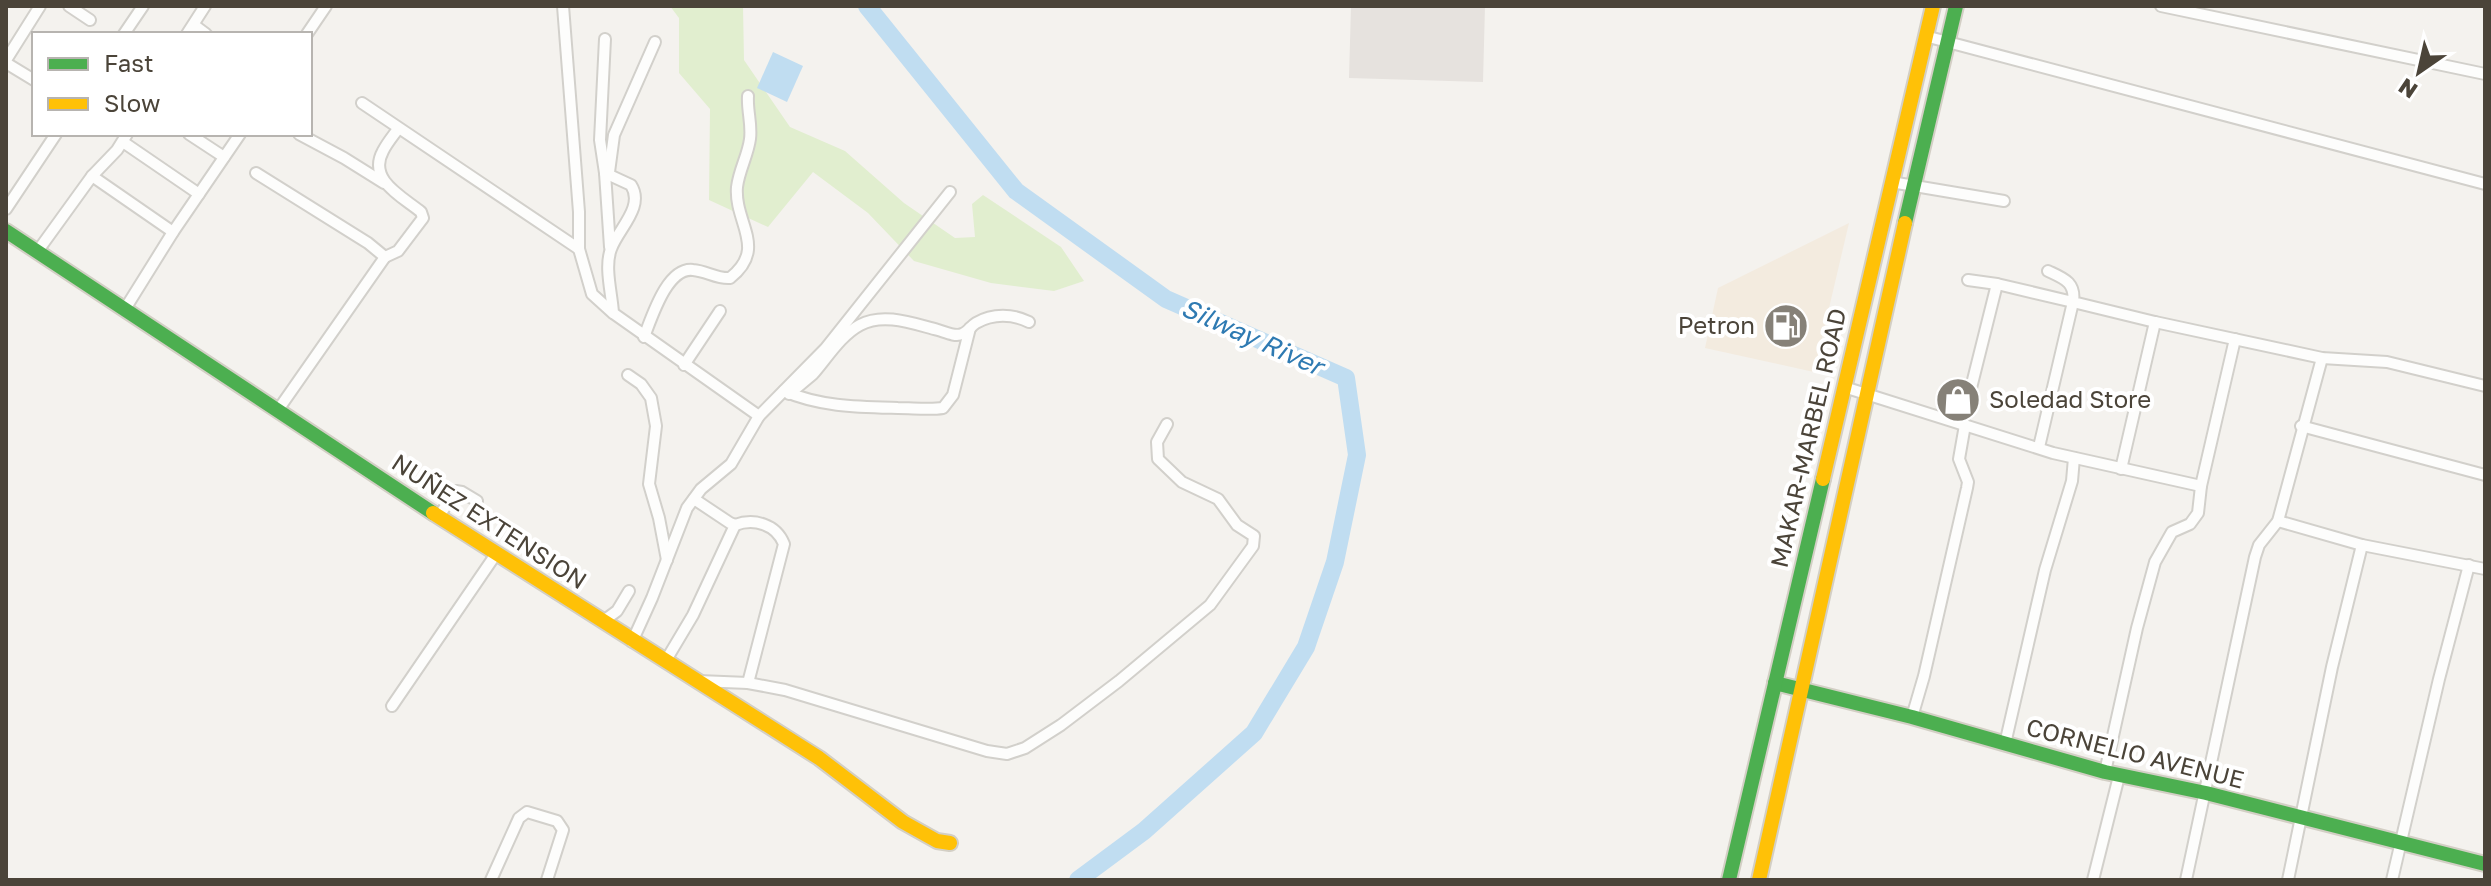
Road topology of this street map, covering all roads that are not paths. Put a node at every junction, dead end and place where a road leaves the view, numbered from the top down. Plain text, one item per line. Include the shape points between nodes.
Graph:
1 (40, 6) edge
2 (69, 6) edge
3 (143, 6) edge
4 (205, 6) edge
5 (326, 6) edge
6 (563, 6) edge
7 (1933, 6) edge
8 (1956, 6) edge
9 (2161, 6) edge
10 (90, 20) dead end
11 (190, 30) edge
12 (129, 32) edge
13 (308, 32) edge
14 (1925, 36) junction
15 (605, 39) dead end
16 (655, 42) dead end
17 (1946, 42) junction
18 (6, 61) edge
19 (2485, 74) edge
20 (32, 79) edge
21 (748, 96) dead end
22 (362, 103) dead end
23 (398, 129) junction
24 (55, 136) edge
25 (192, 136) edge
26 (239, 136) edge
27 (303, 136) edge
28 (125, 138) edge
29 (224, 157) junction
30 (256, 173) dead end
31 (607, 174) junction
32 (92, 176) junction
33 (1891, 182) junction
34 (385, 184) junction
35 (2485, 184) edge
36 (1911, 185) junction
37 (950, 192) dead end
38 (199, 194) junction
39 (2004, 201) dead end
40 (6, 209) edge
41 (6, 231) edge
42 (173, 232) junction
43 (579, 249) junction
44 (611, 249) junction
45 (37, 252) junction
46 (385, 257) junction
47 (2048, 271) dead end
48 (1968, 280) dead end
49 (1997, 284) junction
50 (2073, 302) junction
51 (125, 309) junction
52 (720, 311) dead end
53 (613, 313) junction
54 (1029, 322) dead end
55 (2155, 322) junction
56 (970, 328) junction
57 (644, 337) junction
58 (2235, 339) junction
59 (2322, 358) junction
60 (684, 365) junction
61 (628, 375) dead end
62 (2485, 386) edge
63 (1844, 387) junction
64 (786, 392) junction
65 (1867, 394) junction
66 (278, 410) junction
67 (759, 416) junction
68 (1167, 424) dead end
69 (1964, 425) junction
70 (2301, 426) junction
71 (2039, 447) junction
72 (2074, 458) junction
73 (2121, 469) junction
74 (2485, 475) edge
75 (2201, 486) junction
76 (694, 499) junction
77 (477, 501) dead end
78 (439, 516) junction
79 (2278, 521) junction
80 (735, 525) junction
81 (2362, 545) junction
82 (496, 554) junction
83 (667, 560) junction
84 (2469, 565) junction
85 (2485, 569) edge
86 (629, 591) dead end
87 (602, 622) junction
88 (632, 642) junction
89 (665, 662) junction
90 (694, 681) junction
91 (748, 683) junction
92 (1775, 683) junction
93 (1799, 689) junction
94 (392, 706) dead end
95 (1912, 717) junction
96 (2005, 744) junction
97 (2112, 774) junction
98 (2206, 793) junction
99 (2301, 818) junction
100 (950, 843) dead end
101 (2400, 844) junction
102 (2485, 864) edge
103 (491, 880) edge
104 (547, 880) edge
105 (1729, 880) edge
106 (1759, 880) edge
107 (2093, 880) edge
108 (2186, 880) edge
109 (2288, 880) edge
110 (2392, 880) edge

1 - 18 street
2 - 10 street
3 - 12 street
4 - 11 street
5 - 13 street
6 - 43 street
7 - 14 street, MAKAR-MARBEL ROAD
8 - 17 street
9 - 19 street
14 - 17 street
14 - 33 street, MAKAR-MARBEL ROAD
15 - 31 street via 600,140
16 - 31 street via 614,135
17 - 35 street
17 - 36 street
18 - 20 street
21 - 57 street via 750,142 737,188 749,239 744,262 730,278 695,269 676,275
22 - 23 street
23 - 34 street via 379,162
23 - 43 street
24 - 40 street
25 - 29 street
26 - 29 street
27 - 34 street
28 - 32 street
28 - 38 street
29 - 38 street
30 - 46 street
31 - 44 street
31 - 44 street via 631,185 635,196
32 - 42 street
32 - 45 street
33 - 36 street
33 - 63 street, MAKAR-MARBEL ROAD
34 - 46 street via 423,218 398,251
36 - 39 street
36 - 65 street
37 - 64 street
38 - 42 street
41 - 45 street, NUÑEZ EXTENSION
42 - 51 street
43 - 53 street via 592,294
44 - 53 street
45 - 51 street, NUÑEZ EXTENSION
46 - 66 street
47 - 50 street via 2070,283
48 - 49 street
49 - 50 street
49 - 69 street
50 - 55 street
50 - 71 street
51 - 66 street, NUÑEZ EXTENSION
52 - 60 street
53 - 57 street
54 - 56 street via 1000,315
55 - 58 street
55 - 73 street
56 - 64 street via 955,335 895,320 860,325 804,382
56 - 64 street via 953,395 943,408 820,403
57 - 60 street
58 - 59 street
58 - 75 street
59 - 62 street via 2387,362
59 - 70 street
60 - 67 street
61 - 83 street via 651,398 656,426 649,484
63 - 65 street
63 - 92 street, MAKAR-MARBEL ROAD
64 - 67 street
65 - 69 street
65 - 93 street
66 - 78 street, NUÑEZ EXTENSION
67 - 76 street via 731,464
68 - 91 street via 1157,442 1158,459 1182,482 1218,499 1233,521 1254,536 1253,546 1210,605 1119,681 1025,748 1007,754 987,751
69 - 71 street
69 - 95 street via 1959,459 1967,488
70 - 74 street
70 - 79 street
71 - 72 street
72 - 73 street
72 - 96 street
73 - 75 street
75 - 97 street via 2196,519 2172,532 2155,562 2137,628
76 - 80 street
76 - 83 street
77 - 78 street via 456,491
78 - 82 street, NUÑEZ EXTENSION
79 - 81 street
79 - 98 street via 2255,557
80 - 89 street
80 - 91 street via 750,520 766,526 784,544
81 - 84 street
81 - 99 street
82 - 87 street, NUÑEZ EXTENSION
82 - 94 street
83 - 88 street
84 - 85 street
84 - 101 street
86 - 87 street via 617,611
87 - 88 street, NUÑEZ EXTENSION
88 - 89 street, NUÑEZ EXTENSION
89 - 90 street, NUÑEZ EXTENSION
90 - 91 street
90 - 100 street, NUÑEZ EXTENSION via 819,758 893,816 935,841
92 - 93 street, CORNELIO AVENUE
92 - 105 street, MAKAR-MARBEL ROAD
93 - 95 street, CORNELIO AVENUE
93 - 106 street
95 - 96 street, CORNELIO AVENUE
96 - 97 street, CORNELIO AVENUE
97 - 98 street, CORNELIO AVENUE
97 - 107 street
98 - 99 street, CORNELIO AVENUE
98 - 108 street
99 - 101 street, CORNELIO AVENUE
99 - 109 street
101 - 102 street, CORNELIO AVENUE
101 - 110 street
103 - 104 street via 519,818 527,812 557,821 563,830

